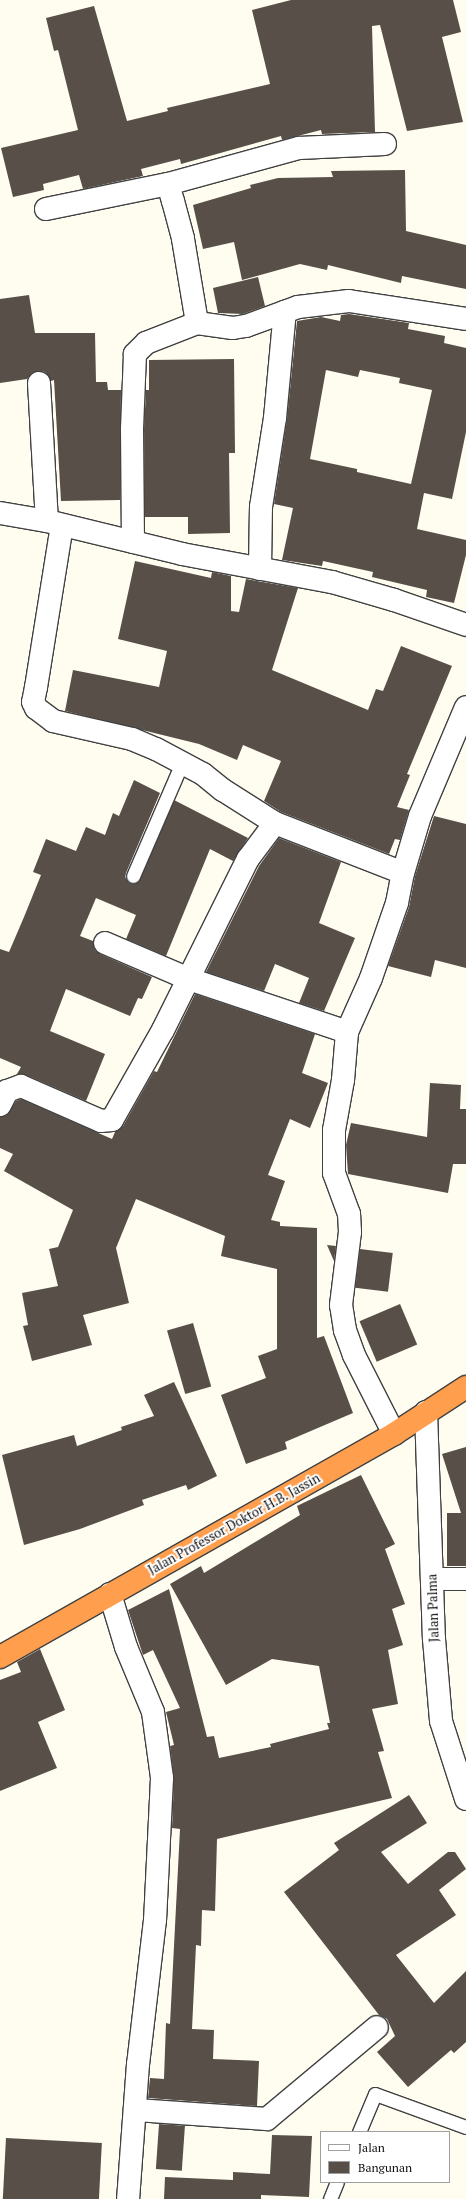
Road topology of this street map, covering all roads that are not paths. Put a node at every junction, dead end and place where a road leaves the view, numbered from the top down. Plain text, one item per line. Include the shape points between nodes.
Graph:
1 (385, 144) dead end
2 (168, 184) junction
3 (46, 209) dead end
4 (285, 311) junction
5 (466, 319) edge
6 (197, 323) junction
7 (39, 384) dead end
8 (0, 513) edge
9 (54, 523) junction
10 (133, 542) junction
11 (260, 569) junction
12 (466, 626) edge
13 (466, 707) edge
14 (182, 763) junction
15 (275, 823) junction
16 (403, 873) junction
17 (134, 876) dead end
18 (105, 944) dead end
19 (189, 979) junction
20 (347, 1032) junction
21 (0, 1105) edge
22 (466, 1387) edge
23 (426, 1412) junction
24 (394, 1434) junction
25 (432, 1579) junction
26 (466, 1579) edge
27 (110, 1594) junction
28 (0, 1657) edge
29 (466, 1799) edge
30 (377, 2027) dead end
31 (136, 2110) junction
32 (466, 2127) edge
33 (359, 2131) edge
34 (337, 2183) edge
35 (128, 2199) edge
36 (330, 2199) edge

1 - 2 street via 299,148
2 - 3 street
2 - 6 street via 183,239
4 - 5 street via 317,303 349,301
4 - 6 street via 258,323 233,328
4 - 11 street via 275,418 261,507
6 - 10 street via 146,343 135,354 132,429
7 - 9 street
8 - 9 street
9 - 10 street
9 - 14 street via 33,702 36,708 53,721 132,739
10 - 11 street
11 - 12 street via 352,587
13 - 16 street via 420,816
14 - 15 street via 203,774
14 - 17 lane
15 - 16 street
15 - 19 street via 248,859
16 - 20 street via 397,903 384,942
18 - 19 street
19 - 20 street
19 - 21 street via 134,1084 112,1120 101,1121 21,1086 7,1091
20 - 24 street via 343,1080 332,1147 334,1173 349,1214 350,1232 341,1305 345,1330 354,1355
22 - 23 highway, Jalan Professor Doktor H.B. Jassin
23 - 24 highway, Jalan Professor Doktor H.B. Jassin
23 - 25 street, Jalan Palma
24 - 27 highway, Jalan Professor Doktor H.B. Jassin
25 - 26 street
25 - 29 street, Jalan Palma via 441,1721
27 - 28 highway, Jalan Professor Doktor H.B. Jassin
27 - 31 street via 126,1647 152,1712 162,1778 155,1920 138,2064
30 - 31 street via 267,2119
31 - 35 street
32 - 33 lane via 375,2094
34 - 36 lane

